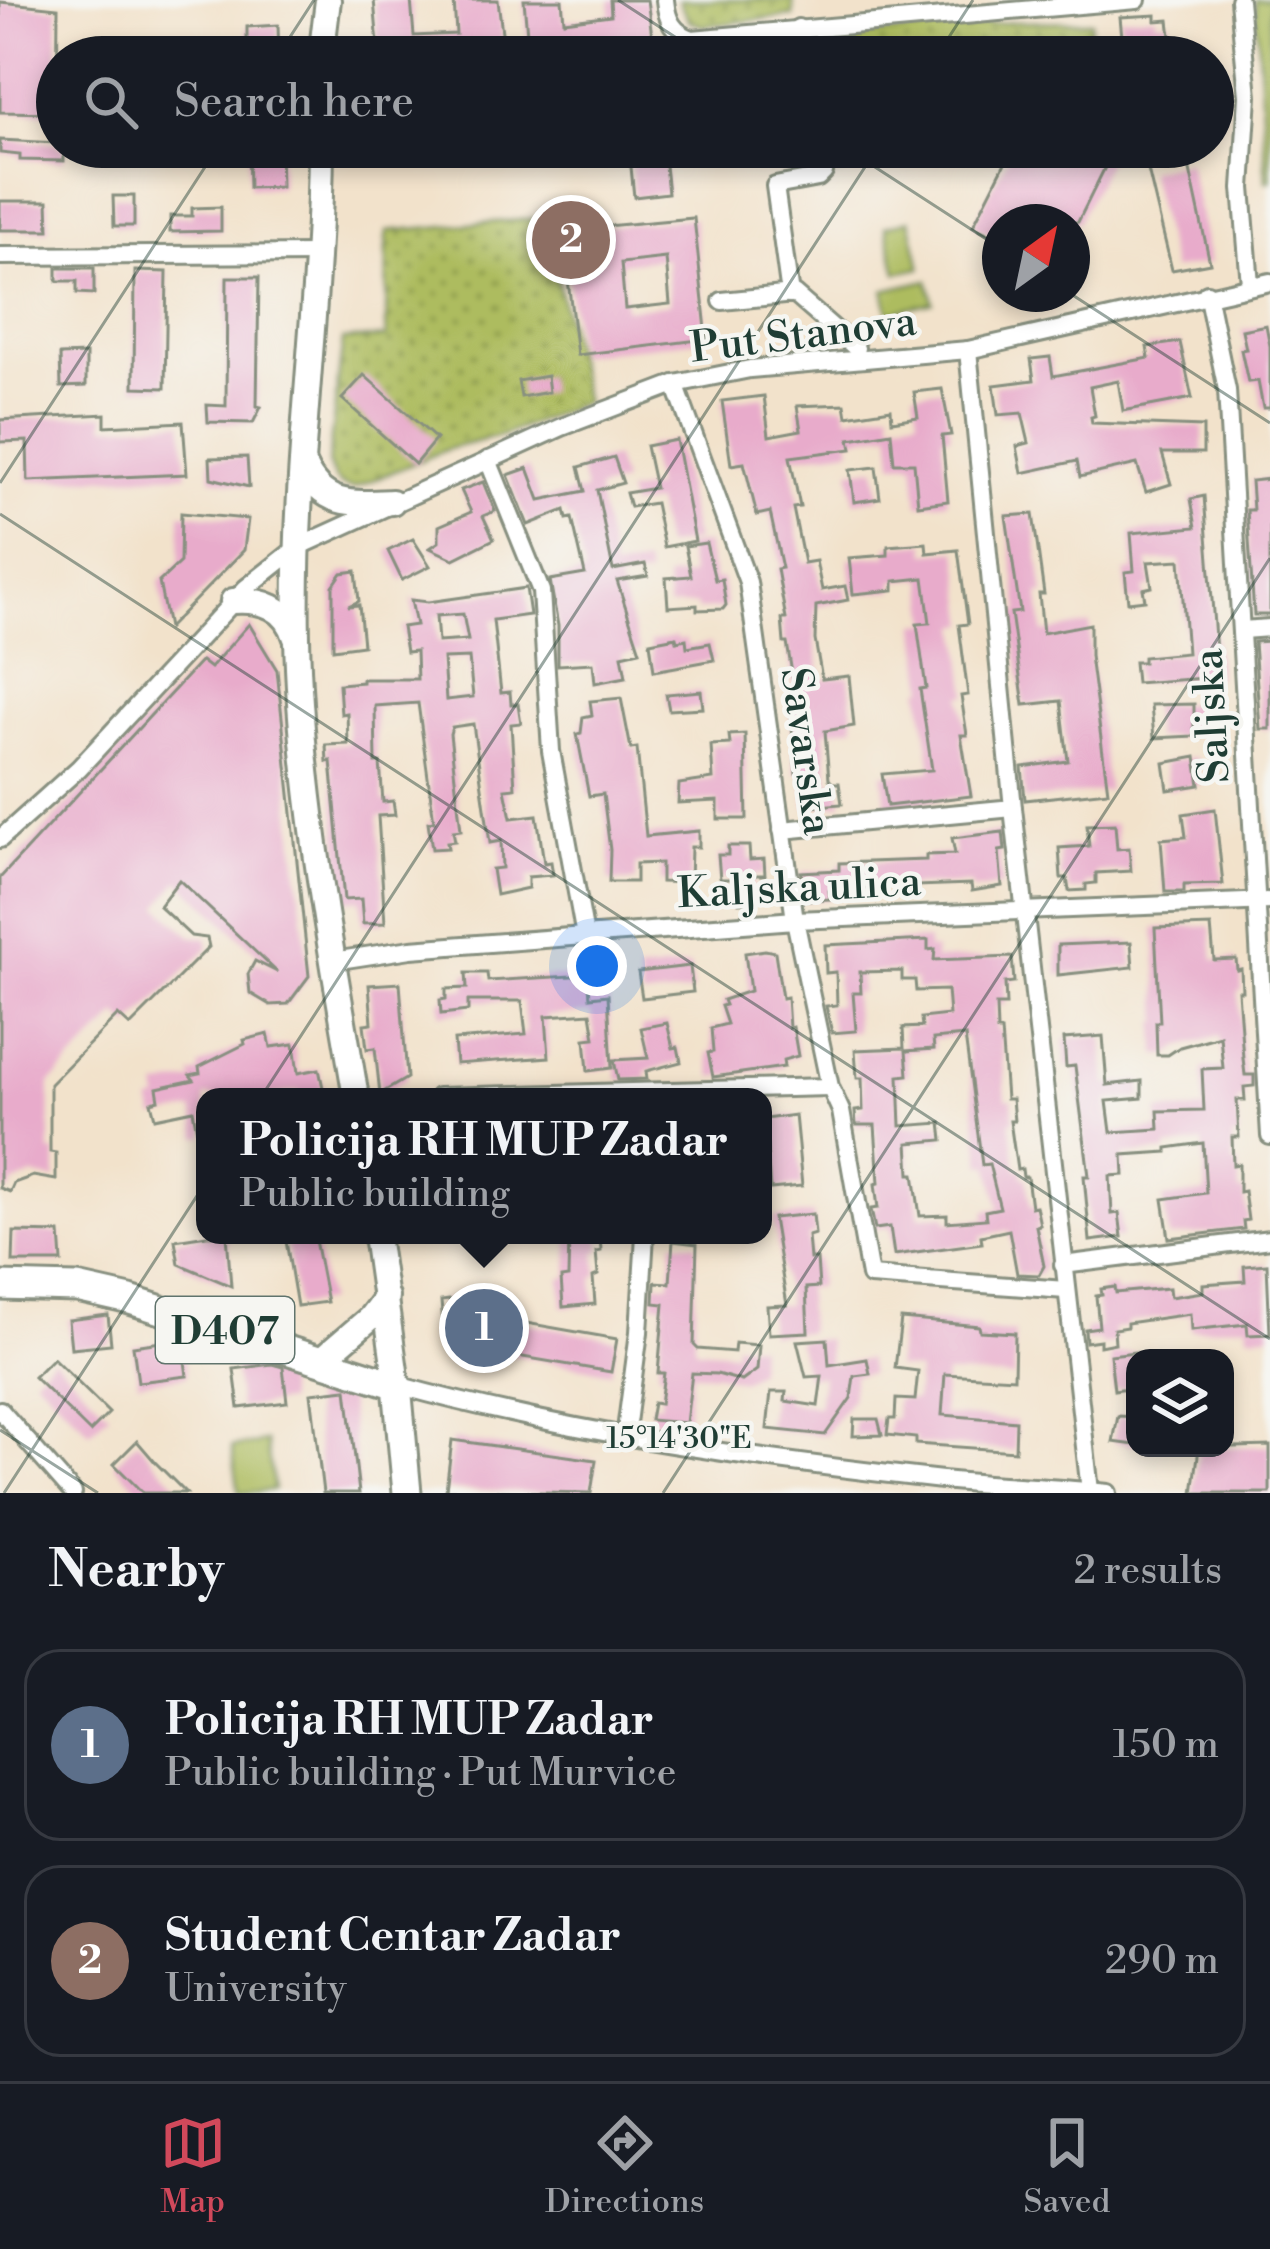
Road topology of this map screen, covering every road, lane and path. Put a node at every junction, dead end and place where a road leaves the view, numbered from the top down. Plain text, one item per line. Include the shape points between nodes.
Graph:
1 (328, 0) edge
2 (665, 0) edge
3 (1137, 0) edge
4 (1239, 0) edge
5 (798, 28) junction
6 (324, 36) edge
7 (684, 36) edge
8 (721, 36) edge
9 (800, 36) edge
10 (320, 168) edge
11 (823, 168) edge
12 (318, 254) junction
13 (0, 256) edge
14 (1270, 282) edge
15 (1250, 284) junction
16 (1207, 293) junction
17 (790, 295) junction
18 (722, 302) dead end
19 (856, 348) dead end
20 (968, 350) junction
21 (675, 384) junction
22 (488, 460) junction
23 (304, 466) junction
24 (392, 502) junction
25 (298, 547) junction
26 (233, 601) junction
27 (1270, 628) edge
28 (1242, 630) junction
29 (297, 640) junction
30 (1013, 808) junction
31 (782, 830) junction
32 (0, 839) edge
33 (1263, 901) edge
34 (1027, 911) junction
35 (795, 920) junction
36 (585, 936) junction
37 (333, 961) junction
38 (830, 1087) junction
39 (354, 1088) edge
40 (772, 1089) edge
41 (1270, 1136) edge
42 (1270, 1239) edge
43 (377, 1244) edge
44 (644, 1244) edge
45 (1063, 1264) junction
46 (0, 1286) edge
47 (1066, 1289) junction
48 (386, 1297) junction
49 (320, 1361) junction
50 (397, 1385) junction
51 (0, 1410) edge
52 (625, 1438) junction
53 (1099, 1492) edge
54 (73, 1493) edge
55 (407, 1493) edge

1 - 6 main road
2 - 7 street
3 - 5 street
4 - 15 street
5 - 8 street
5 - 9 street
10 - 12 main road
11 - 17 street via 818,178 775,185
12 - 13 street
12 - 23 main road
14 - 15 street, Put Stanova
15 - 16 street, Put Stanova
16 - 20 street, Put Stanova
16 - 28 street, Saljska via 1227,390
17 - 18 street
17 - 19 street
20 - 21 street, Put Stanova via 750,369
20 - 30 street
21 - 22 street, Put Stanova
21 - 31 street, Savarska via 748,582
22 - 24 street, Put Stanova
22 - 36 street via 541,591 551,751
23 - 24 main road via 339,502
23 - 25 main road
24 - 25 street, Put Stanova
25 - 26 street, Put Stanova
25 - 29 main road
26 - 29 main road via 272,606
26 - 32 street, Put Stanova via 79,768
27 - 28 street
28 - 33 street, Saljska
29 - 37 main road
30 - 31 street
30 - 34 street
31 - 35 street, Savarska
33 - 34 street, Kaljska ulica
33 - 41 street, Saljska
34 - 35 street, Kaljska ulica
34 - 45 street
35 - 36 street, Kaljska ulica
35 - 38 street, Savarska
36 - 37 street, Kaljska ulica
37 - 39 main road
38 - 40 street
38 - 47 street, Savarska via 870,1276
42 - 45 street
43 - 48 main road
44 - 52 street
45 - 47 street
46 - 49 main road, D407 via 112,1296
47 - 53 street
48 - 49 main road
48 - 50 main road
49 - 50 main road, D407
50 - 52 street
50 - 55 main road
51 - 54 street
52 - 53 street

